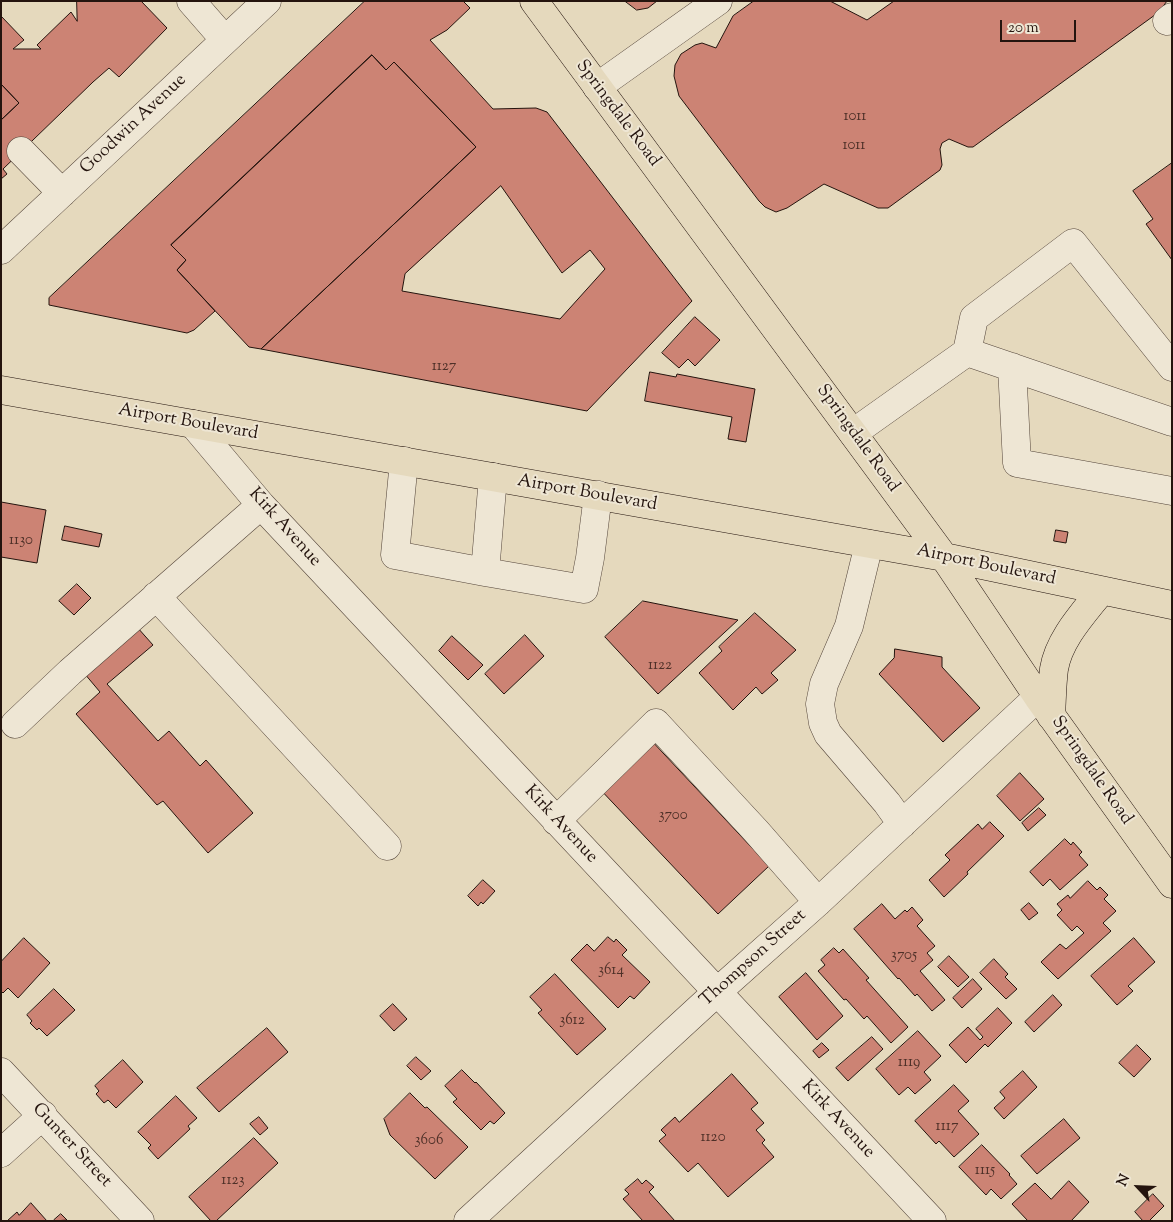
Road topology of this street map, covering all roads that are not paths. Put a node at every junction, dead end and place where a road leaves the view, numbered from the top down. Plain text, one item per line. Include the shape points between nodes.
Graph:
1 (191, 1) edge
2 (267, 1) edge
3 (534, 1) edge
4 (718, 1) edge
5 (226, 40) junction
6 (596, 87) junction
7 (21, 151) dead end
8 (62, 193) junction
9 (1, 250) edge
10 (967, 352) junction
11 (1012, 367) junction
12 (1172, 367) edge
13 (1, 390) edge
14 (1172, 422) edge
15 (193, 424) junction
16 (853, 432) junction
17 (404, 461) junction
18 (493, 477) junction
19 (1172, 491) edge
20 (598, 496) junction
21 (261, 504) junction
22 (870, 544) junction
23 (944, 557) junction
24 (485, 572) junction
25 (1101, 590) junction
26 (156, 596) junction
27 (1172, 605) edge
28 (1045, 706) junction
29 (15, 724) dead end
30 (556, 820) junction
31 (902, 824) junction
32 (387, 846) dead end
33 (1172, 884) edge
34 (818, 902) junction
35 (717, 992) junction
36 (1, 1072) edge
37 (43, 1115) junction
38 (1, 1154) edge
39 (140, 1221) edge
40 (468, 1221) edge
41 (932, 1221) edge

1 - 5 street
2 - 5 street, Goodwin Avenue
3 - 6 main road, Springdale Road
4 - 6 street
5 - 8 street, Goodwin Avenue
6 - 16 main road, Springdale Road
7 - 8 street
8 - 9 street, Goodwin Avenue
10 - 11 street
10 - 12 street via 974,318 1073,243
10 - 16 street
11 - 14 street
11 - 19 street via 1017,463
13 - 15 main road, Airport Boulevard
15 - 17 main road, Airport Boulevard
15 - 21 street, Kirk Avenue
16 - 23 main road, Springdale Road
17 - 18 main road, Airport Boulevard
17 - 24 street via 395,555
18 - 20 main road, Airport Boulevard
18 - 24 street
20 - 22 main road, Airport Boulevard
20 - 24 street via 584,589
21 - 26 street
21 - 30 street, Kirk Avenue
22 - 23 main road, Airport Boulevard
22 - 31 street via 849,626 824,684 820,704 828,734
23 - 25 main road, Airport Boulevard
23 - 28 main road, Springdale Road
25 - 27 main road, Airport Boulevard
25 - 28 main road via 1063,644
26 - 29 street
26 - 32 street
28 - 31 street, Thompson Street
28 - 33 main road, Springdale Road
30 - 34 street via 656,723
30 - 35 street, Kirk Avenue
31 - 34 street, Thompson Street
34 - 35 street, Thompson Street
35 - 40 street, Thompson Street
35 - 41 street, Kirk Avenue
36 - 37 street, Gunter Street
37 - 38 street
37 - 39 street, Gunter Street

